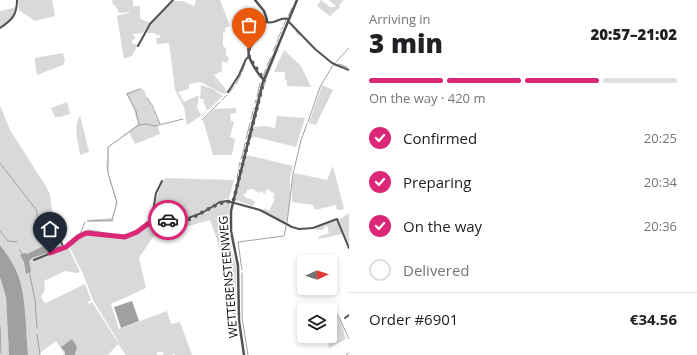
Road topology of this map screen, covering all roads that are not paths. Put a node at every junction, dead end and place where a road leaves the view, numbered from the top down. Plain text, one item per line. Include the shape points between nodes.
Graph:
1 (17, 0) edge
2 (173, 0) edge
3 (255, 0) edge
4 (297, 0) edge
5 (288, 20) junction
6 (267, 22) junction
7 (0, 28) edge
8 (138, 46) dead end
9 (249, 57) junction
10 (349, 70) edge
11 (264, 80) junction
12 (228, 92) dead end
13 (162, 181) dead end
14 (233, 202) junction
15 (153, 220) junction
16 (54, 224) dead end
17 (349, 248) edge
18 (64, 249) junction
19 (34, 260) dead end
20 (349, 315) edge
21 (345, 318) dead end
22 (244, 355) edge

1 - 7 street via 16,13
2 - 8 street via 150,24
3 - 6 street via 266,15
4 - 5 street, WETTERENSTEENWEG
5 - 6 street via 283,18
5 - 10 street via 332,63
5 - 11 street, WETTERENSTEENWEG
6 - 9 street via 249,49
9 - 11 street
9 - 12 street
11 - 14 street, WETTERENSTEENWEG
13 - 15 street via 156,194
14 - 15 street via 224,201 183,220
14 - 17 street via 260,210 299,229 313,228 337,219
14 - 22 street, WETTERENSTEENWEG via 231,232 238,266 239,321
15 - 18 street via 125,237 86,233
16 - 18 street
18 - 19 street
20 - 21 street

